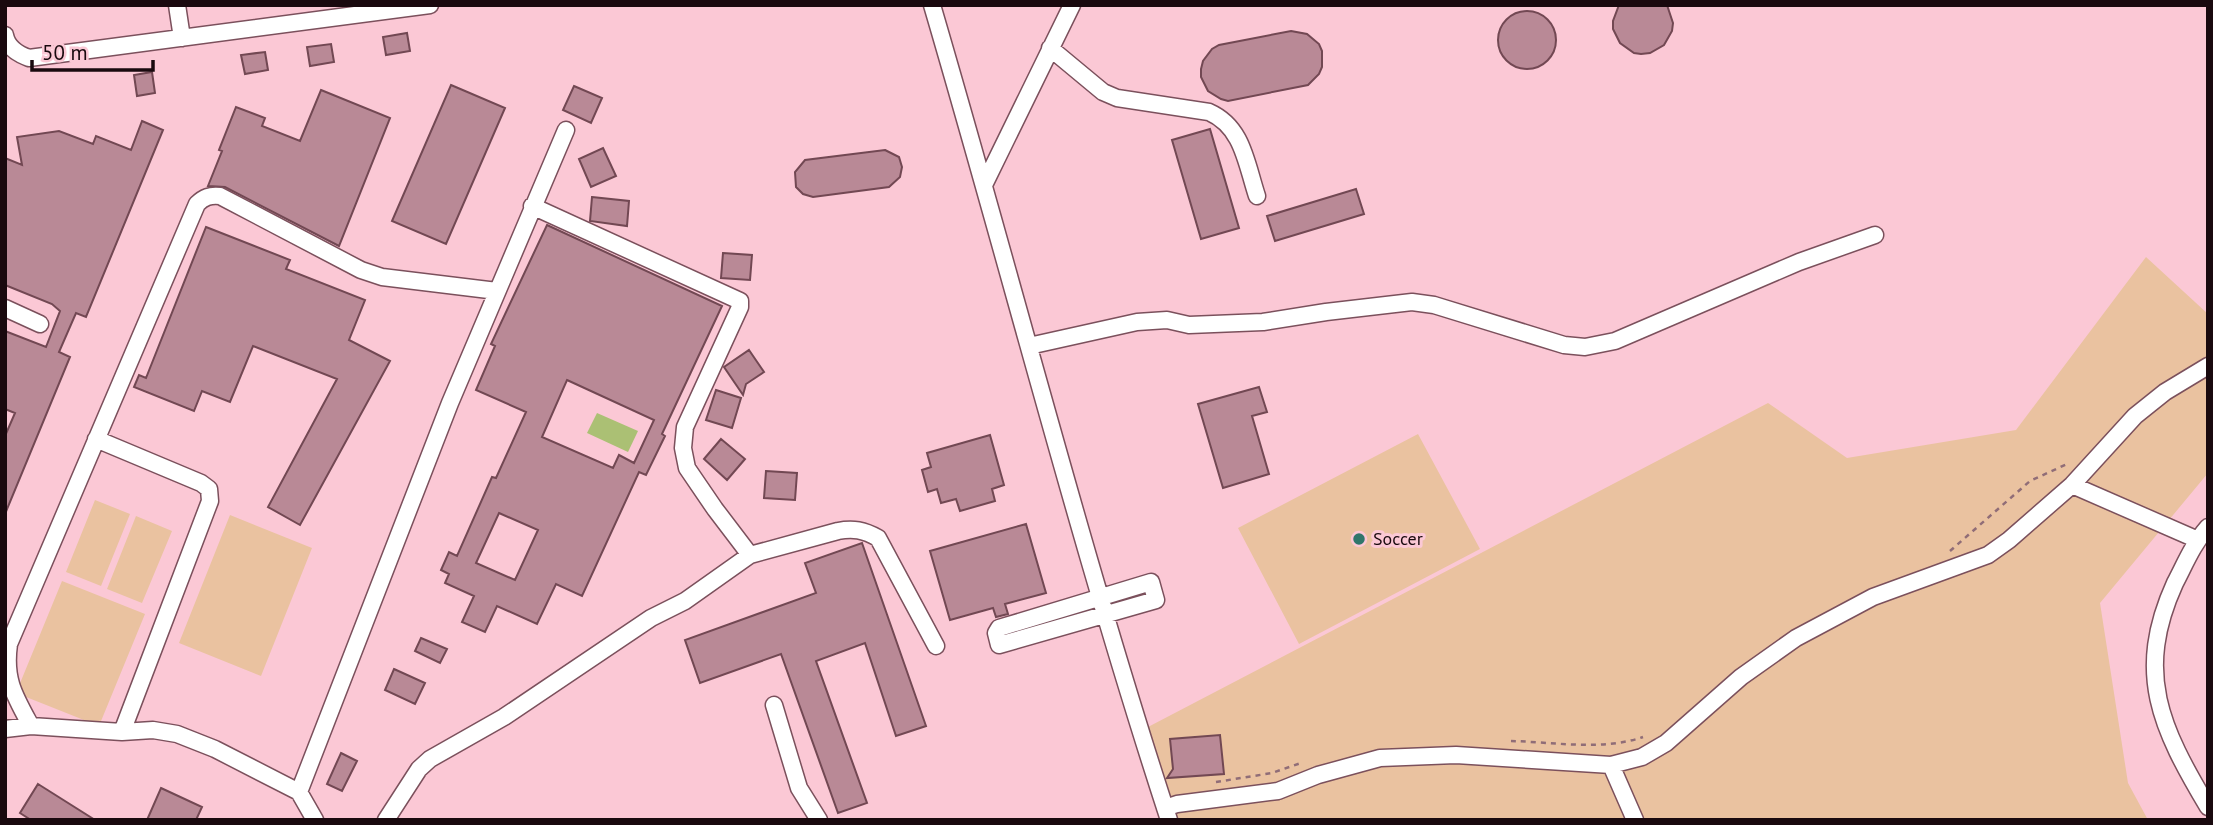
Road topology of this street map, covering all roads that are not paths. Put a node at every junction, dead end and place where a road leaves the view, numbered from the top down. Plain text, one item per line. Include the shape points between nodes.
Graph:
1 (177, 5) edge
2 (430, 5) edge
3 (932, 5) edge
4 (1072, 5) edge
5 (5, 34) edge
6 (182, 38) junction
7 (1049, 48) junction
8 (566, 130) dead end
9 (985, 183) junction
10 (1257, 196) dead end
11 (532, 206) junction
12 (1875, 235) dead end
13 (496, 291) junction
14 (5, 308) edge
15 (40, 324) dead end
16 (1029, 345) junction
17 (2208, 366) edge
18 (96, 439) junction
19 (2072, 485) junction
20 (2208, 527) edge
21 (2197, 540) junction
22 (750, 555) junction
23 (1099, 598) junction
24 (1105, 615) junction
25 (936, 646) dead end
26 (774, 705) dead end
27 (31, 726) junction
28 (5, 729) edge
29 (122, 732) junction
30 (1611, 765) junction
31 (299, 792) junction
32 (2208, 807) edge
33 (1167, 814) edge
34 (315, 820) edge
35 (387, 820) edge
36 (819, 820) edge
37 (1635, 820) edge

1 - 6 street
2 - 6 street
3 - 9 street
4 - 7 street
5 - 6 street via 11,47 29,58
7 - 9 street
7 - 10 street via 1102,92 1220,117 1235,132
8 - 11 street
9 - 16 street
11 - 13 street
11 - 22 street via 740,301 685,427 683,448 687,468
12 - 16 street via 1809,258 1615,341 1585,347 1412,302 1263,322 1136,322
13 - 18 street via 382,277 361,270 211,195 197,204
13 - 31 street
14 - 15 street
16 - 23 street
17 - 19 street via 2135,416
18 - 27 street via 9,644 6,665 11,684
18 - 29 street via 209,489 210,501
19 - 21 street
19 - 30 street via 1988,555 1873,597 1831,618 1741,677 1654,751
20 - 21 street
21 - 32 street via 2169,599 2154,657 2164,724
22 - 25 street via 838,531 866,531 878,538
22 - 35 street via 504,717 430,759
23 - 24 street
23 - 24 street via 1150,582 1156,600
23 - 24 street via 1040,624
24 - 33 street
26 - 36 street via 799,788
27 - 28 street
27 - 29 street
29 - 31 street via 177,734
30 - 33 street via 1456,755 1380,758 1278,791 1177,804
30 - 37 street
31 - 34 street

